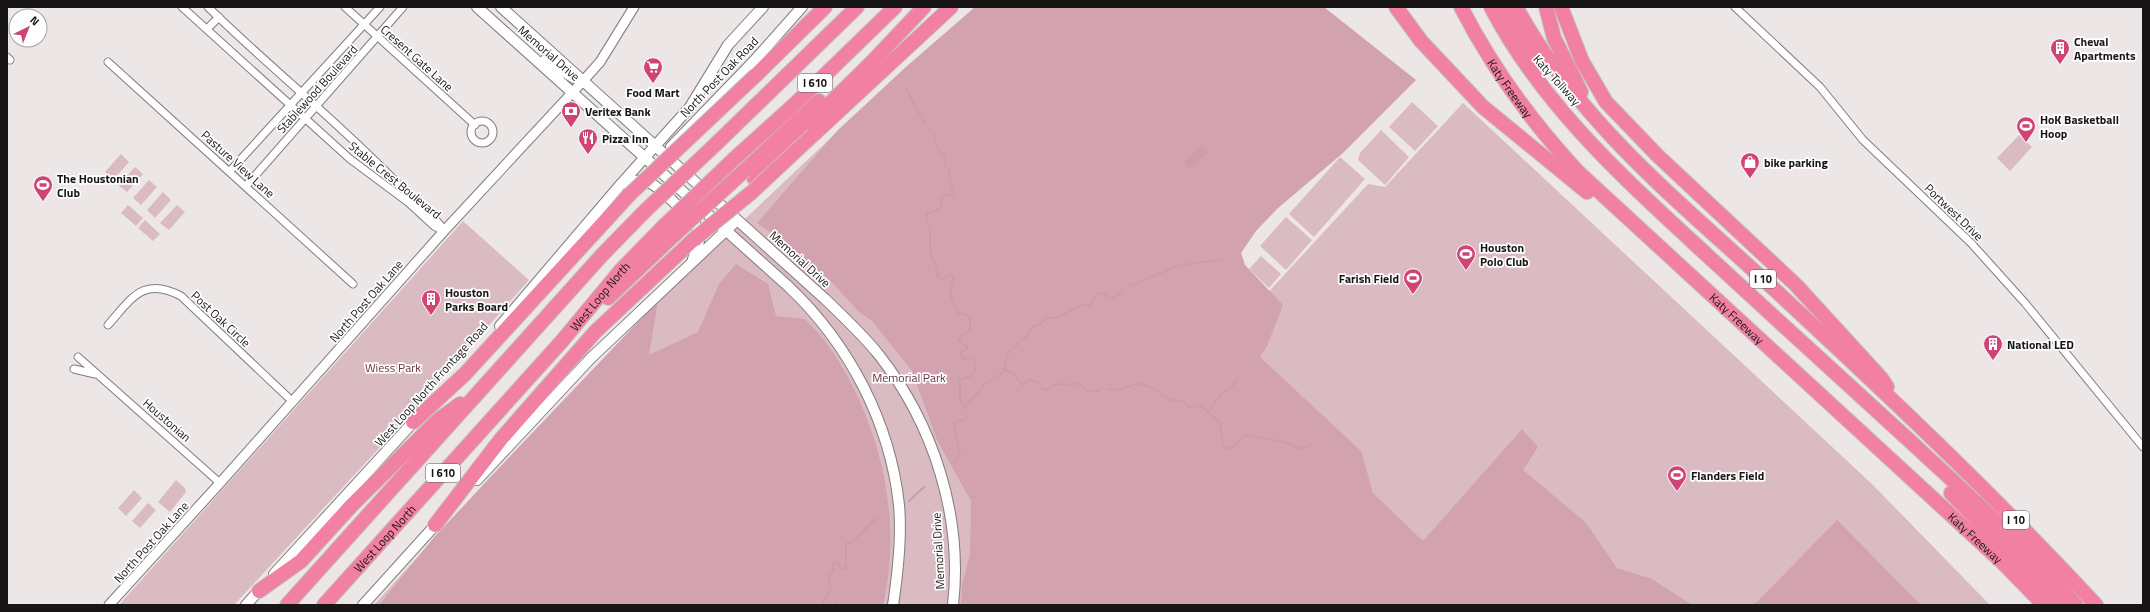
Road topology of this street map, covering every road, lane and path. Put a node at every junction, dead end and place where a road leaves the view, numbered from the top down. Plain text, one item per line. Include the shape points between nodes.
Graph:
1 (182, 7) edge
2 (208, 7) edge
3 (345, 7) edge
4 (380, 7) edge
5 (477, 7) edge
6 (501, 7) edge
7 (634, 7) edge
8 (763, 7) edge
9 (802, 7) edge
10 (825, 7) edge
11 (857, 7) edge
12 (895, 7) edge
13 (920, 7) edge
14 (924, 7) edge
15 (951, 7) edge
16 (1396, 7) edge
17 (1406, 7) edge
18 (1461, 7) edge
19 (1485, 7) edge
20 (1491, 7) edge
21 (1501, 7) edge
22 (1516, 7) edge
23 (1546, 7) edge
24 (1561, 7) edge
25 (1568, 7) edge
26 (1735, 7) edge
27 (399, 8) edge
28 (219, 17) junction
29 (364, 24) junction
30 (207, 29) junction
31 (1571, 29) junction
32 (378, 37) junction
33 (515, 41) junction
34 (108, 62) dead end
35 (1442, 63) junction
36 (1532, 79) junction
37 (583, 81) junction
38 (303, 92) junction
39 (573, 92) junction
40 (291, 105) junction
41 (318, 106) junction
42 (306, 119) junction
43 (474, 125) dead end
44 (655, 147) junction
45 (1620, 148) junction
46 (664, 155) junction
47 (645, 157) junction
48 (654, 165) junction
49 (230, 172) junction
50 (750, 174) junction
51 (621, 184) junction
52 (246, 186) junction
53 (738, 220) junction
54 (726, 230) junction
55 (444, 231) junction
56 (669, 231) junction
57 (690, 243) junction
58 (692, 261) junction
59 (353, 284) dead end
60 (1700, 287) junction
61 (108, 325) dead end
62 (78, 357) dead end
63 (74, 369) dead end
64 (98, 374) junction
65 (488, 382) junction
66 (293, 402) junction
67 (1904, 412) junction
68 (413, 422) junction
69 (2143, 447) edge
70 (220, 483) junction
71 (435, 525) junction
72 (259, 592) junction
73 (109, 605) edge
74 (246, 605) edge
75 (287, 605) edge
76 (324, 605) edge
77 (363, 605) edge
78 (893, 605) edge
79 (953, 605) edge
80 (2044, 605) edge
81 (2060, 605) edge
82 (2076, 605) edge
83 (2096, 605) edge

1 - 30 street, Stable Crest Boulevard
2 - 28 street, Stable Crest Boulevard
3 - 29 street, Cresent Gate Lane
4 - 29 street, Stablewood Boulevard
5 - 33 main road, Memorial Drive
6 - 37 main road, Memorial Drive
7 - 37 street, North Post Oak Lane via 600,62
8 - 44 main road, North Post Oak Road via 728,45 698,97
9 - 46 main road, North Post Oak Road
10 - 68 highway, bridge via 629,195 465,374
11 - 65 highway, West Loop North / I 610, bridge via 646,210
12 - 56 highway, I 610, bridge via 734,159
13 - 50 highway
14 - 50 highway via 871,63
15 - 57 highway, bridge via 752,192
16 - 35 highway via 1421,41
17 - 35 highway
18 - 60 highway, Katy Freeway via 1497,72 1551,143 1578,172
19 - 36 highway via 1504,42
20 - 36 highway
21 - 45 highway, Katy Tollway via 1524,42 1552,76
22 - 45 highway, I 10 via 1566,85
23 - 45 highway via 1554,38 1571,74 1595,116
24 - 31 highway
25 - 31 highway
26 - 69 street, Portwest Drive via 1820,87 1863,140 1971,243 2025,302
27 - 32 street, Stablewood Boulevard
28 - 30 street
28 - 38 street, Stable Crest Boulevard
29 - 32 street, Cresent Gate Lane
29 - 38 street, Stablewood Boulevard
30 - 40 street, Stable Crest Boulevard
31 - 67 highway via 1582,61 1606,102 1658,156 1796,285 1881,378
32 - 41 street, Stablewood Boulevard
32 - 43 street, Cresent Gate Lane
33 - 37 main road via 569,76
33 - 39 main road, Memorial Drive
34 - 49 street, Pasture View Lane
35 - 60 highway via 1483,107
36 - 81 highway via 1580,143 1616,180 1950,492
36 - 82 highway via 1622,176 1957,485 2024,549
37 - 39 street, North Post Oak Lane
37 - 44 main road, Memorial Drive
38 - 40 street, Stablewood Boulevard
38 - 41 street, Stable Crest Boulevard
39 - 47 main road, Memorial Drive
39 - 55 street, North Post Oak Lane
40 - 42 street, Stable Crest Boulevard
40 - 49 street, Stablewood Boulevard
41 - 42 street, Stablewood Boulevard
41 - 55 street, Stable Crest Boulevard via 364,148
42 - 52 street, Stablewood Boulevard
42 - 55 street, Stable Crest Boulevard via 350,159 409,203 434,226
44 - 46 main road, Memorial Drive
44 - 47 main road, North Post Oak Road
45 - 67 highway, I 10
46 - 48 main road, North Post Oak Road
46 - 53 main road, Memorial Drive
47 - 48 main road, Memorial Drive
47 - 51 main road, West Loop North Frontage Road
48 - 54 main road, Memorial Drive
49 - 52 street, Pasture View Lane
50 - 56 highway, bridge
50 - 57 highway, bridge
51 - 58 main road via 637,180 646,181 656,187 695,224 699,229 700,241
51 - 68 main road, West Loop North Frontage Road via 528,295
52 - 59 street, Pasture View Lane
53 - 54 main road
53 - 79 main road, Memorial Drive via 857,330 880,356 904,391 930,442 945,489 954,550
54 - 58 main road
54 - 78 main road, Memorial Drive via 814,313 840,346 866,391 880,425 899,506 900,543
55 - 66 street, North Post Oak Lane
56 - 76 highway, West Loop North / I 610 via 562,341
57 - 71 highway via 595,332 501,439
58 - 71 main road via 590,358
60 - 80 highway, Katy Freeway via 1938,504
61 - 66 street, Post Oak Circle via 132,298 145,289 168,289 181,296
62 - 64 street, Houstonian
63 - 64 street
64 - 70 street, Houstonian
65 - 72 highway via 437,421 351,506 301,562
65 - 75 highway, West Loop North / I 610
66 - 70 street, North Post Oak Lane
67 - 83 highway, I 10 via 2031,535
68 - 72 main road, West Loop North Frontage Road
70 - 73 street, North Post Oak Lane
71 - 77 main road
72 - 74 main road, West Loop North Frontage Road

